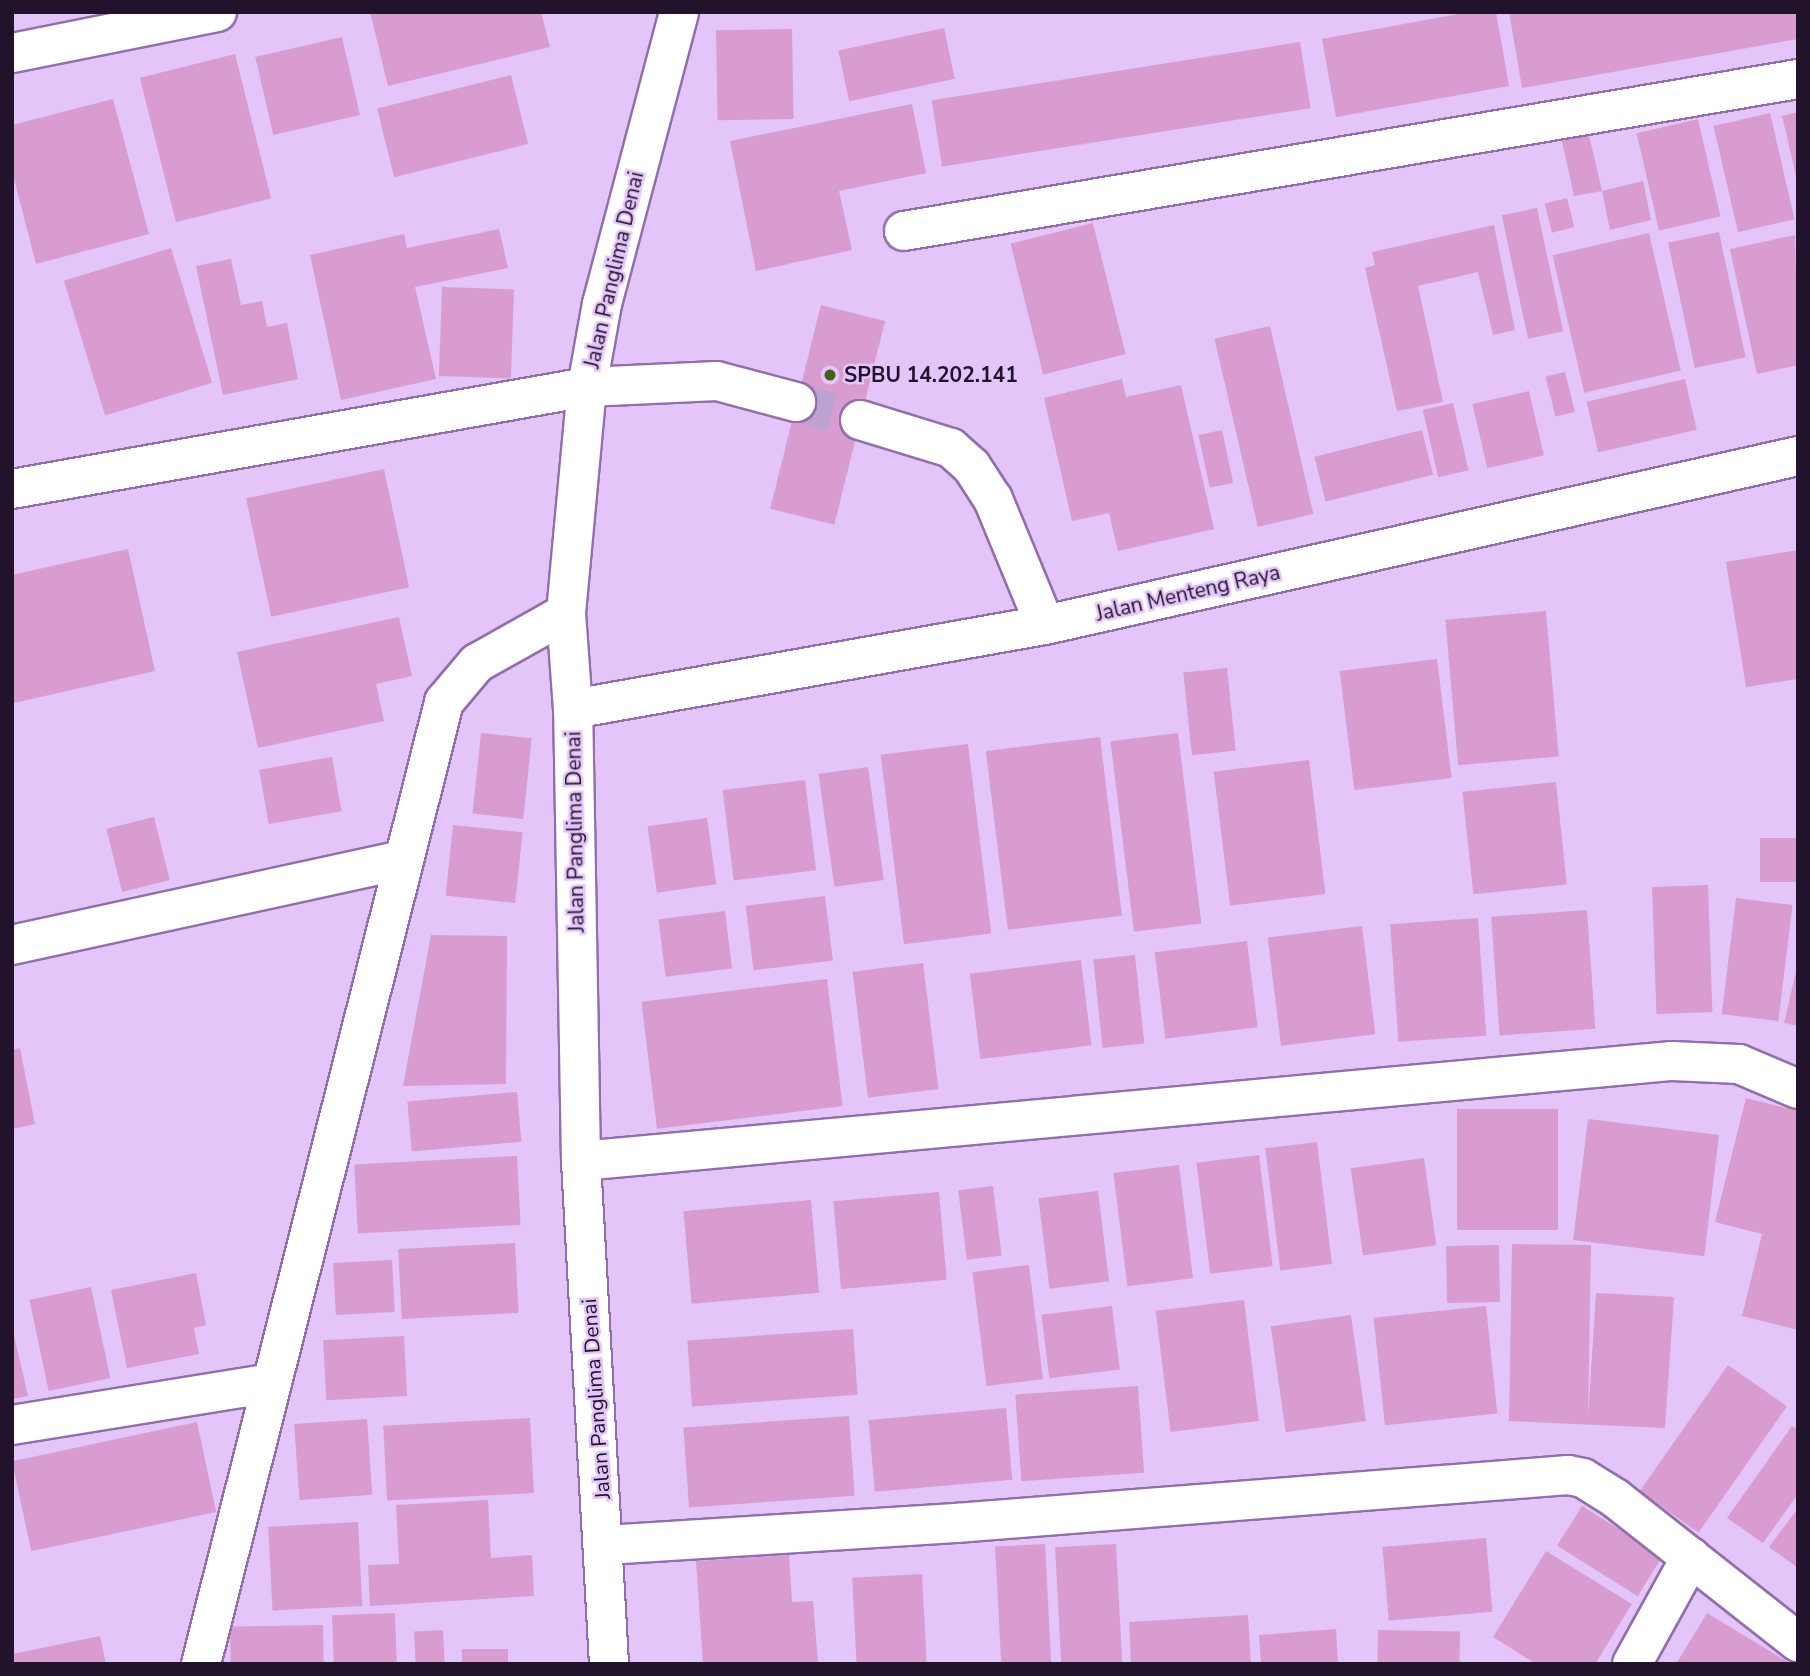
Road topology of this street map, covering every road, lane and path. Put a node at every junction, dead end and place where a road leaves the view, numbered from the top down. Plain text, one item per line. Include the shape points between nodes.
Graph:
1 (216, 12) edge
2 (679, 12) edge
3 (12, 53) edge
4 (1798, 79) edge
5 (904, 231) dead end
6 (587, 387) junction
7 (796, 402) tunnel mouth
8 (860, 420) tunnel mouth
9 (1798, 456) edge
10 (12, 489) edge
11 (566, 613) junction
12 (1045, 625) junction
13 (573, 709) junction
14 (403, 860) junction
15 (12, 945) edge
16 (1798, 1088) edge
17 (581, 1161) junction
18 (272, 1383) junction
19 (12, 1425) edge
20 (606, 1545) junction
21 (1691, 1557) junction
22 (1798, 1642) edge
23 (201, 1664) edge
24 (609, 1664) edge
25 (1632, 1664) edge

1 - 3 street
2 - 6 street, Jalan Panglima Denai via 602,304
4 - 5 street
6 - 7 street via 717,381
6 - 10 street
6 - 11 street, Jalan Panglima Denai
8 - 12 street via 951,448 972,467 993,499
9 - 12 street, Jalan Menteng Raya
11 - 13 street, Jalan Panglima Denai
11 - 14 street via 477,663 443,702
12 - 13 street, Jalan Menteng Raya
13 - 17 street, Jalan Panglima Denai
14 - 15 street
14 - 18 street
16 - 17 street via 1739,1064 1672,1061
17 - 20 street, Jalan Panglima Denai
18 - 19 street
18 - 23 street
20 - 21 street via 1568,1475 1599,1486
20 - 24 street, Jalan Panglima Denai
21 - 22 street
21 - 25 street

